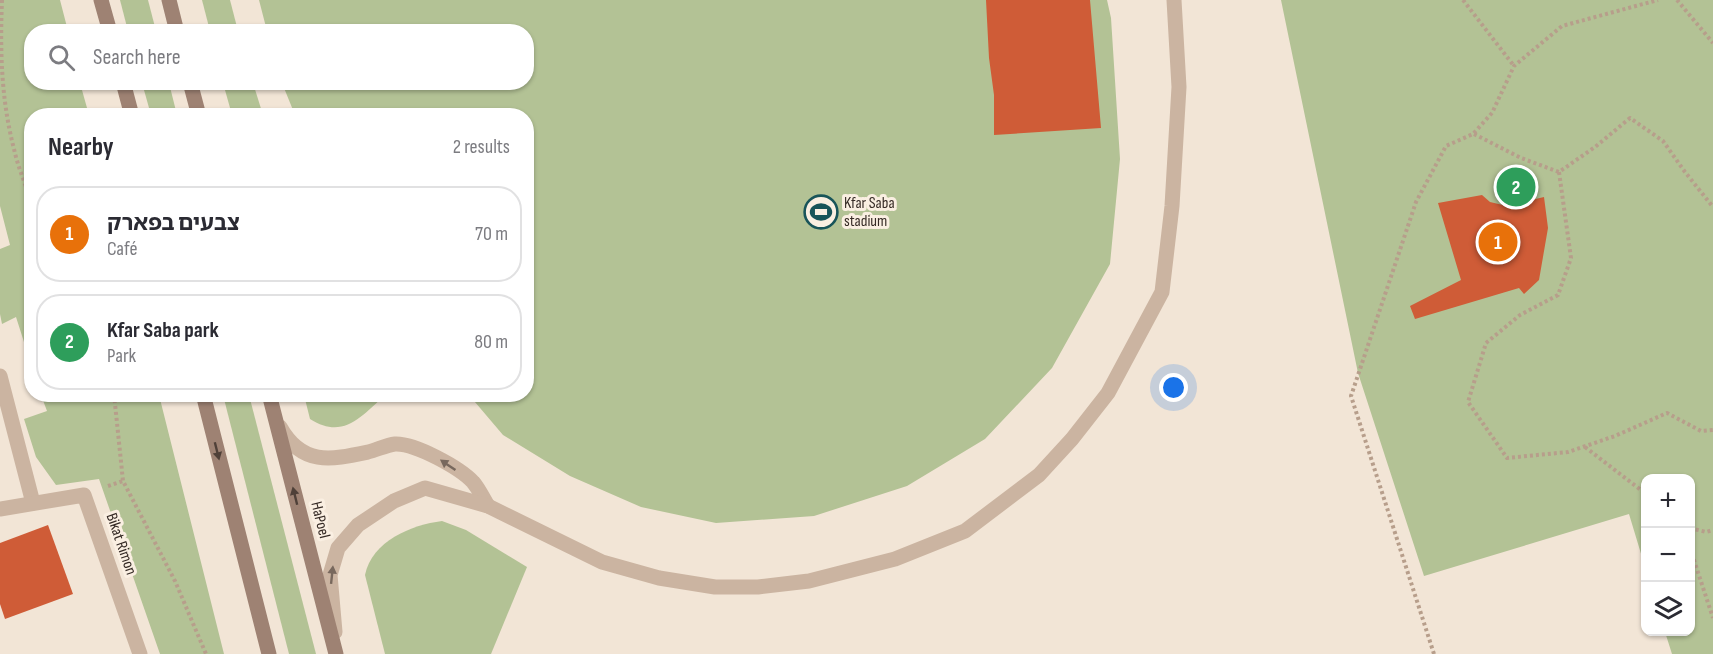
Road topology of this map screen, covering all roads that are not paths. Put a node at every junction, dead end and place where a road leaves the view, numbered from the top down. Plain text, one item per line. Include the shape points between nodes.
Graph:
1 (101, 0) edge
2 (169, 0) edge
3 (1174, 0) edge
4 (108, 24) edge
5 (175, 24) edge
6 (125, 90) edge
7 (192, 90) edge
8 (130, 108) edge
9 (196, 108) edge
10 (0, 376) edge
11 (205, 402) edge
12 (271, 402) edge
13 (275, 419) junction
14 (33, 503) junction
15 (488, 506) junction
16 (0, 509) edge
17 (140, 654) edge
18 (269, 654) edge
19 (336, 654) edge

1 - 4 main road
2 - 5 main road
3 - 15 street via 1179,87 1162,292 1108,393 1072,439 1039,475 965,531 895,559 809,581 715,587 659,578 602,562
6 - 8 main road
7 - 9 main road
10 - 14 street
11 -> 18 main road
12 - 13 main road, HaPoel
15 -> 13 street via 473,481 420,448 396,444 322,458 302,453 289,442
19 -> 13 main road, HaPoel
14 - 16 street, Bikat Rimon
14 - 17 street, Bikat Rimon via 84,495
19 -> 15 street via 330,575 338,548 358,525 394,501 425,488

